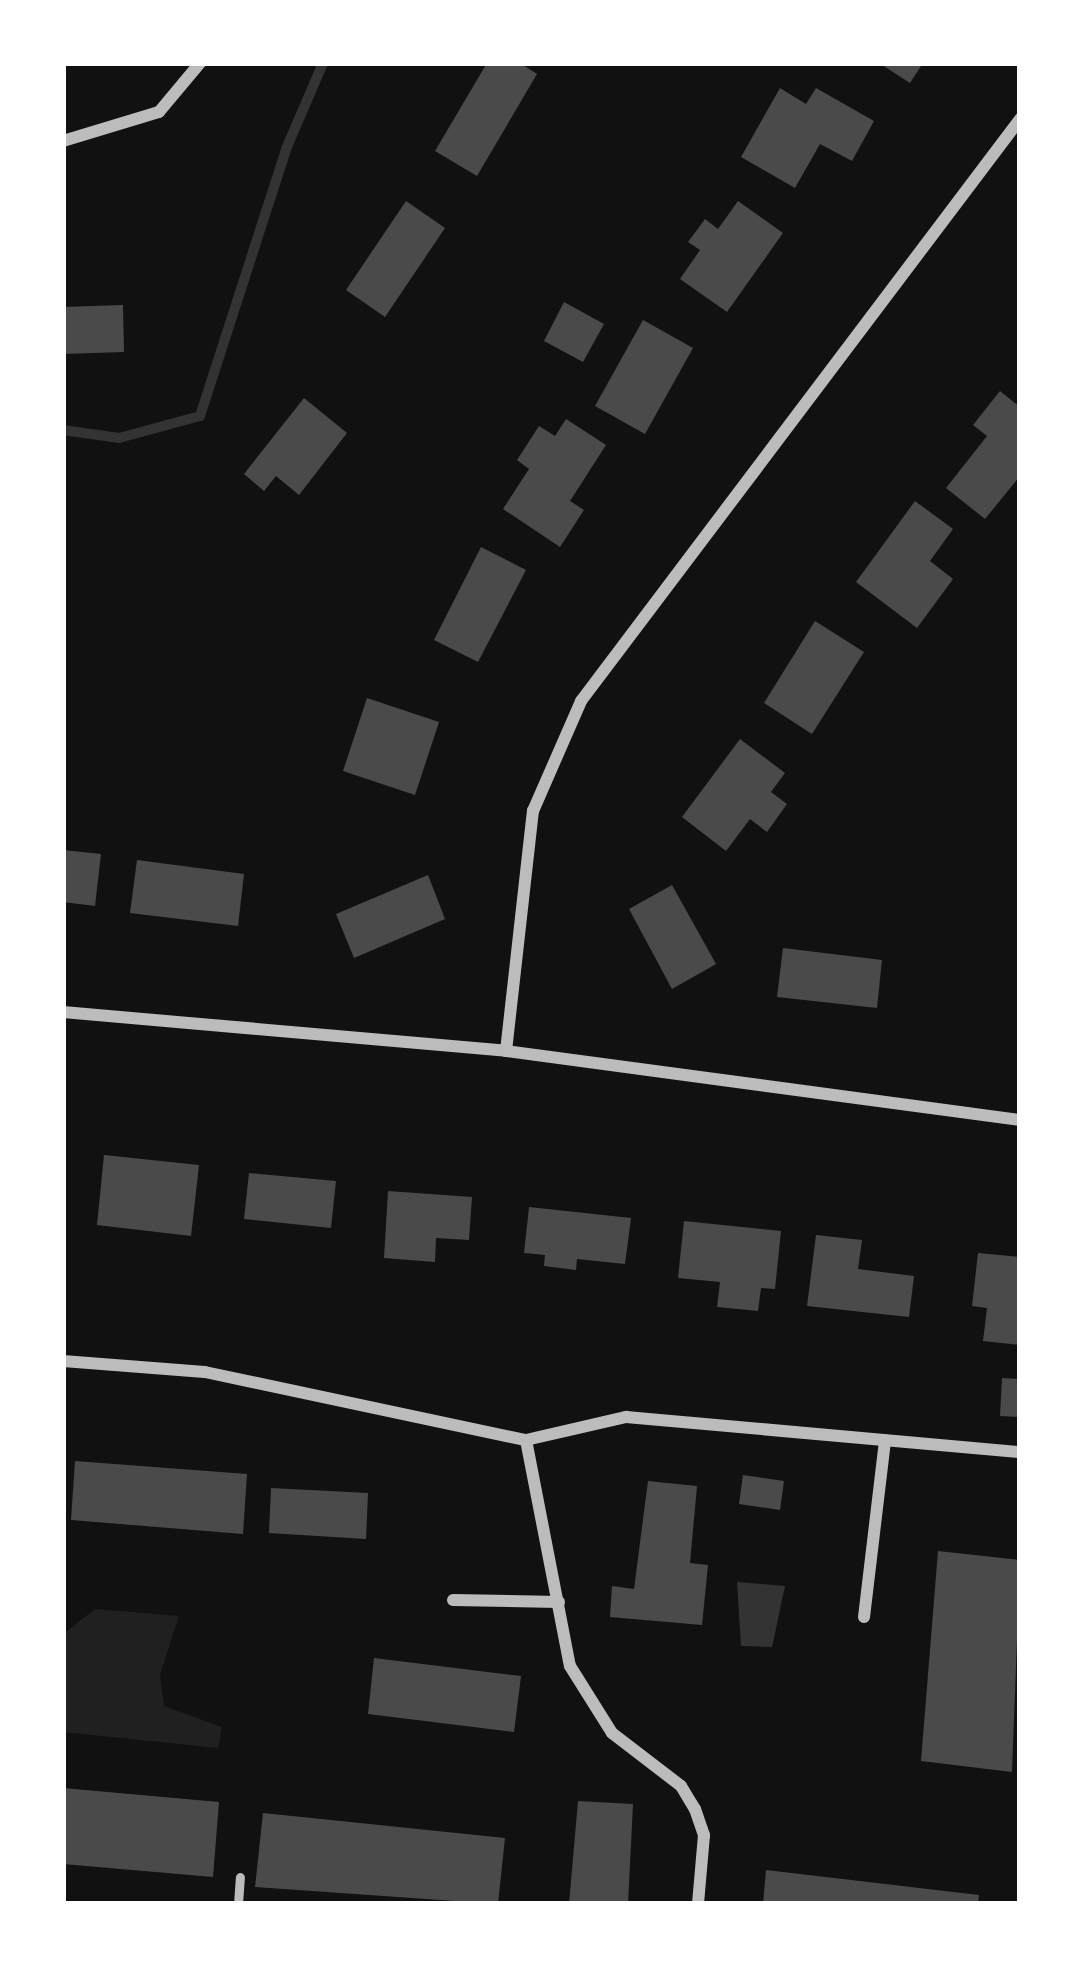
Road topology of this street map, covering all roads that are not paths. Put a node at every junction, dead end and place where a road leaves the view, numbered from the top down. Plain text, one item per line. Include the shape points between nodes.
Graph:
1 (200, 63) edge
2 (1020, 119) edge
3 (63, 141) edge
4 (63, 1012) edge
5 (506, 1051) junction
6 (1020, 1120) edge
7 (63, 1361) edge
8 (885, 1439) junction
9 (526, 1440) junction
10 (1020, 1452) edge
11 (453, 1600) dead end
12 (559, 1602) junction
13 (864, 1617) dead end
14 (240, 1876) dead end
15 (238, 1904) edge
16 (698, 1904) edge

1 - 3 street via 159,112
2 - 5 street via 581,701 533,811
4 - 5 street
5 - 6 street
7 - 9 street via 205,1372
8 - 9 street via 626,1418
8 - 10 street
8 - 13 street
9 - 12 street
11 - 12 street
12 - 16 street via 570,1666 612,1733 681,1786 695,1809 704,1835
14 - 15 lane

